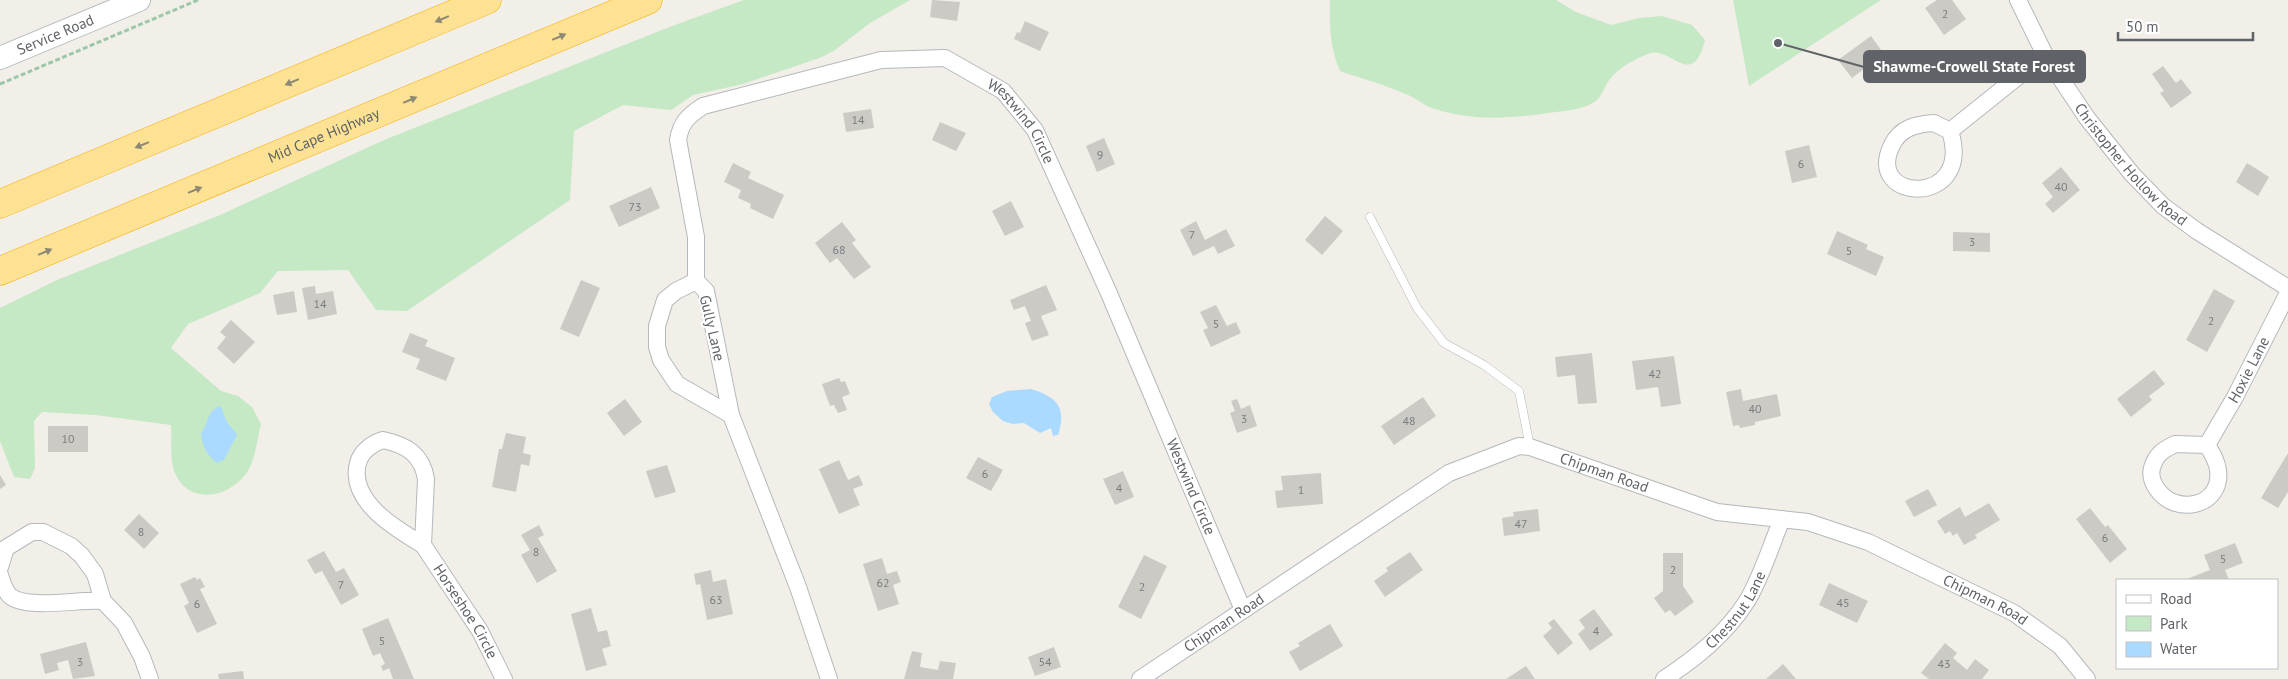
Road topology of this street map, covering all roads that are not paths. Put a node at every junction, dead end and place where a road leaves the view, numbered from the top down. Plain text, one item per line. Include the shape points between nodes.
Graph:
1 (139, 0) edge
2 (487, 0) edge
3 (648, 0) edge
4 (2018, 0) edge
5 (2045, 55) junction
6 (0, 58) edge
7 (1950, 131) junction
8 (0, 204) edge
9 (1370, 217) dead end
10 (0, 271) edge
11 (696, 281) junction
12 (2288, 288) edge
13 (2288, 293) edge
14 (730, 415) junction
15 (2208, 445) junction
16 (1530, 448) junction
17 (1782, 519) junction
18 (423, 545) junction
19 (0, 567) edge
20 (0, 575) edge
21 (103, 601) junction
22 (1243, 610) junction
23 (1686, 673) edge
24 (150, 679) edge
25 (504, 679) edge
26 (828, 679) edge
27 (1140, 679) edge
28 (1664, 679) edge
29 (2087, 679) edge

1 - 6 street, Service Road
2 -> 8 highway
10 -> 3 highway, Mid Cape Highway
4 - 5 street, Christopher Hollow Road
5 - 7 street
5 - 12 street, Christopher Hollow Road via 2086,118 2163,206
7 - 7 street via 1955,159 1947,176 1920,190 1903,187 1893,180 1887,157 1902,131 1919,124 1934,123
9 - 16 lane via 1417,308 1444,343 1484,365 1519,391
11 - 14 street, Gully Lane via 706,291
11 - 14 street, Gully Lane via 665,300 657,326 661,360 677,384
11 - 22 street, Westwind Circle via 696,237 678,140 680,127 688,115 703,106 881,60 945,58 1003,91 1036,130
13 - 15 street, Hoxie Lane
14 - 26 street, Gully Lane via 798,587
15 - 15 street via 2218,471 2213,492 2195,504 2185,506 2162,496 2150,474 2155,459 2163,450 2175,444
16 - 17 street, Chipman Road via 1717,512
16 - 22 street, Chipman Road via 1519,446 1449,473
17 - 23 street, Chestnut Lane via 1748,599
17 - 29 street, Chipman Road via 1808,522 1868,542 2014,613 2060,646
18 - 18 street, Horseshoe Circle via 380,516 361,490 357,480 359,459 374,443 383,440 400,444 420,459 426,479
18 - 25 street, Horseshoe Circle via 480,631
19 - 21 street via 6,548 32,532 43,532 82,556 95,574
20 - 21 street via 9,596 22,603
21 - 24 street via 124,623
22 - 27 street, Chipman Road
23 - 28 street, Chestnut Lane

